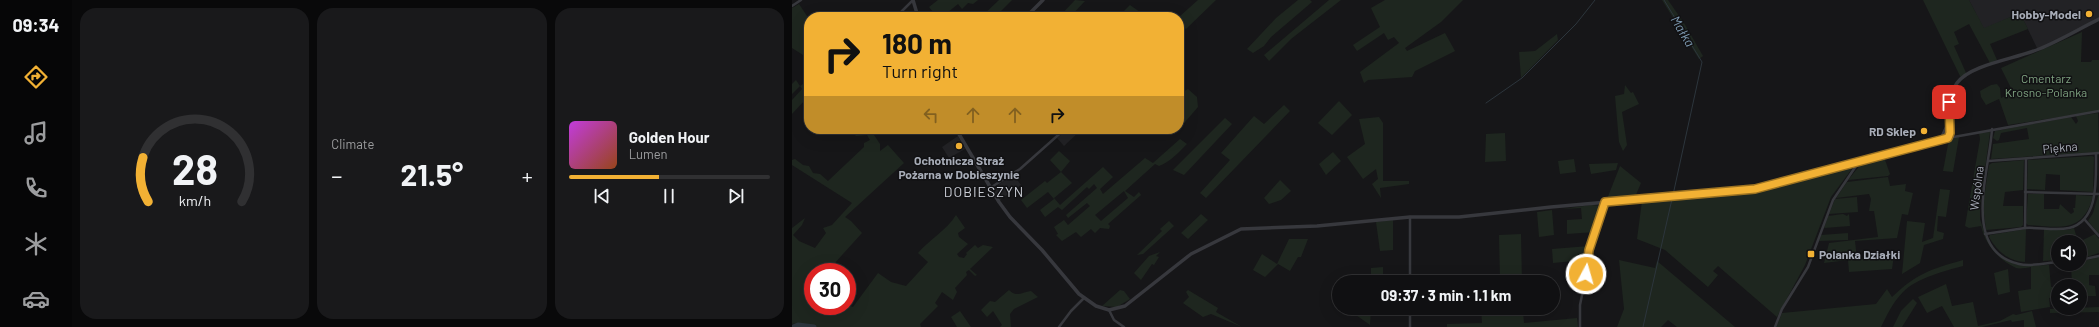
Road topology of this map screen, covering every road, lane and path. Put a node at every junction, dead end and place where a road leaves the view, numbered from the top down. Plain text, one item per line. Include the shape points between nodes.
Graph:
1 (801, 0) edge
2 (913, 0) edge
3 (1043, 0) edge
4 (792, 6) edge
5 (901, 12) edge
6 (917, 12) edge
7 (1031, 12) edge
8 (2099, 19) edge
9 (2099, 111) edge
10 (1992, 129) junction
11 (1948, 132) junction
12 (959, 134) edge
13 (1059, 134) edge
14 (1955, 136) junction
15 (1948, 138) junction
16 (1941, 139) junction
17 (2098, 153) edge
18 (2026, 159) junction
19 (1988, 162) junction
20 (1858, 163) junction
21 (990, 188) junction
22 (2025, 192) junction
23 (2097, 194) edge
24 (1605, 202) junction
25 (1410, 217) junction
26 (2085, 220) junction
27 (2025, 228) junction
28 (1985, 234) junction
29 (2099, 236) edge
30 (2099, 256) edge
31 (2087, 259) edge
32 (2051, 263) edge
33 (1410, 275) edge
34 (1084, 298) junction
35 (1109, 310) junction
36 (1410, 315) edge
37 (1059, 327) edge
38 (1124, 327) edge
39 (1410, 327) edge
40 (1580, 327) edge
41 (1775, 327) edge

1 - 4 street
2 - 5 street
2 - 6 street
3 - 7 street
8 - 11 street via 2038,50 1967,74 1957,83 1951,95 1948,107
9 - 10 street
10 - 14 street
10 - 19 street, Wspólna
11 - 14 street
11 - 15 street
11 - 16 street
12 - 21 street
13 - 21 street via 1020,169
14 - 15 street
15 - 16 street
16 - 20 street
17 - 18 street, Piękna
17 - 23 street, Piękna
18 - 19 street, Piękna
18 - 22 street, Piękna
19 - 28 street, Wspólna via 1982,205
20 - 24 street via 1755,189
20 - 41 street via 1833,200 1808,267 1782,309
21 - 34 street via 1010,217
22 - 23 street
22 - 27 street, Piękna
23 - 26 street, Piękna
24 - 25 street via 1459,217
24 - 40 street via 1588,255 1580,305
25 - 33 street
25 - 35 street via 1317,226 1241,229 1191,254 1125,306
26 - 27 street via 2067,228
26 - 29 street
27 - 28 street
28 - 32 street, Wspólna via 1994,249 2012,262 2026,265
30 - 31 street
34 - 35 street via 1096,306
34 - 37 street
35 - 38 street via 1114,320
36 - 39 street

